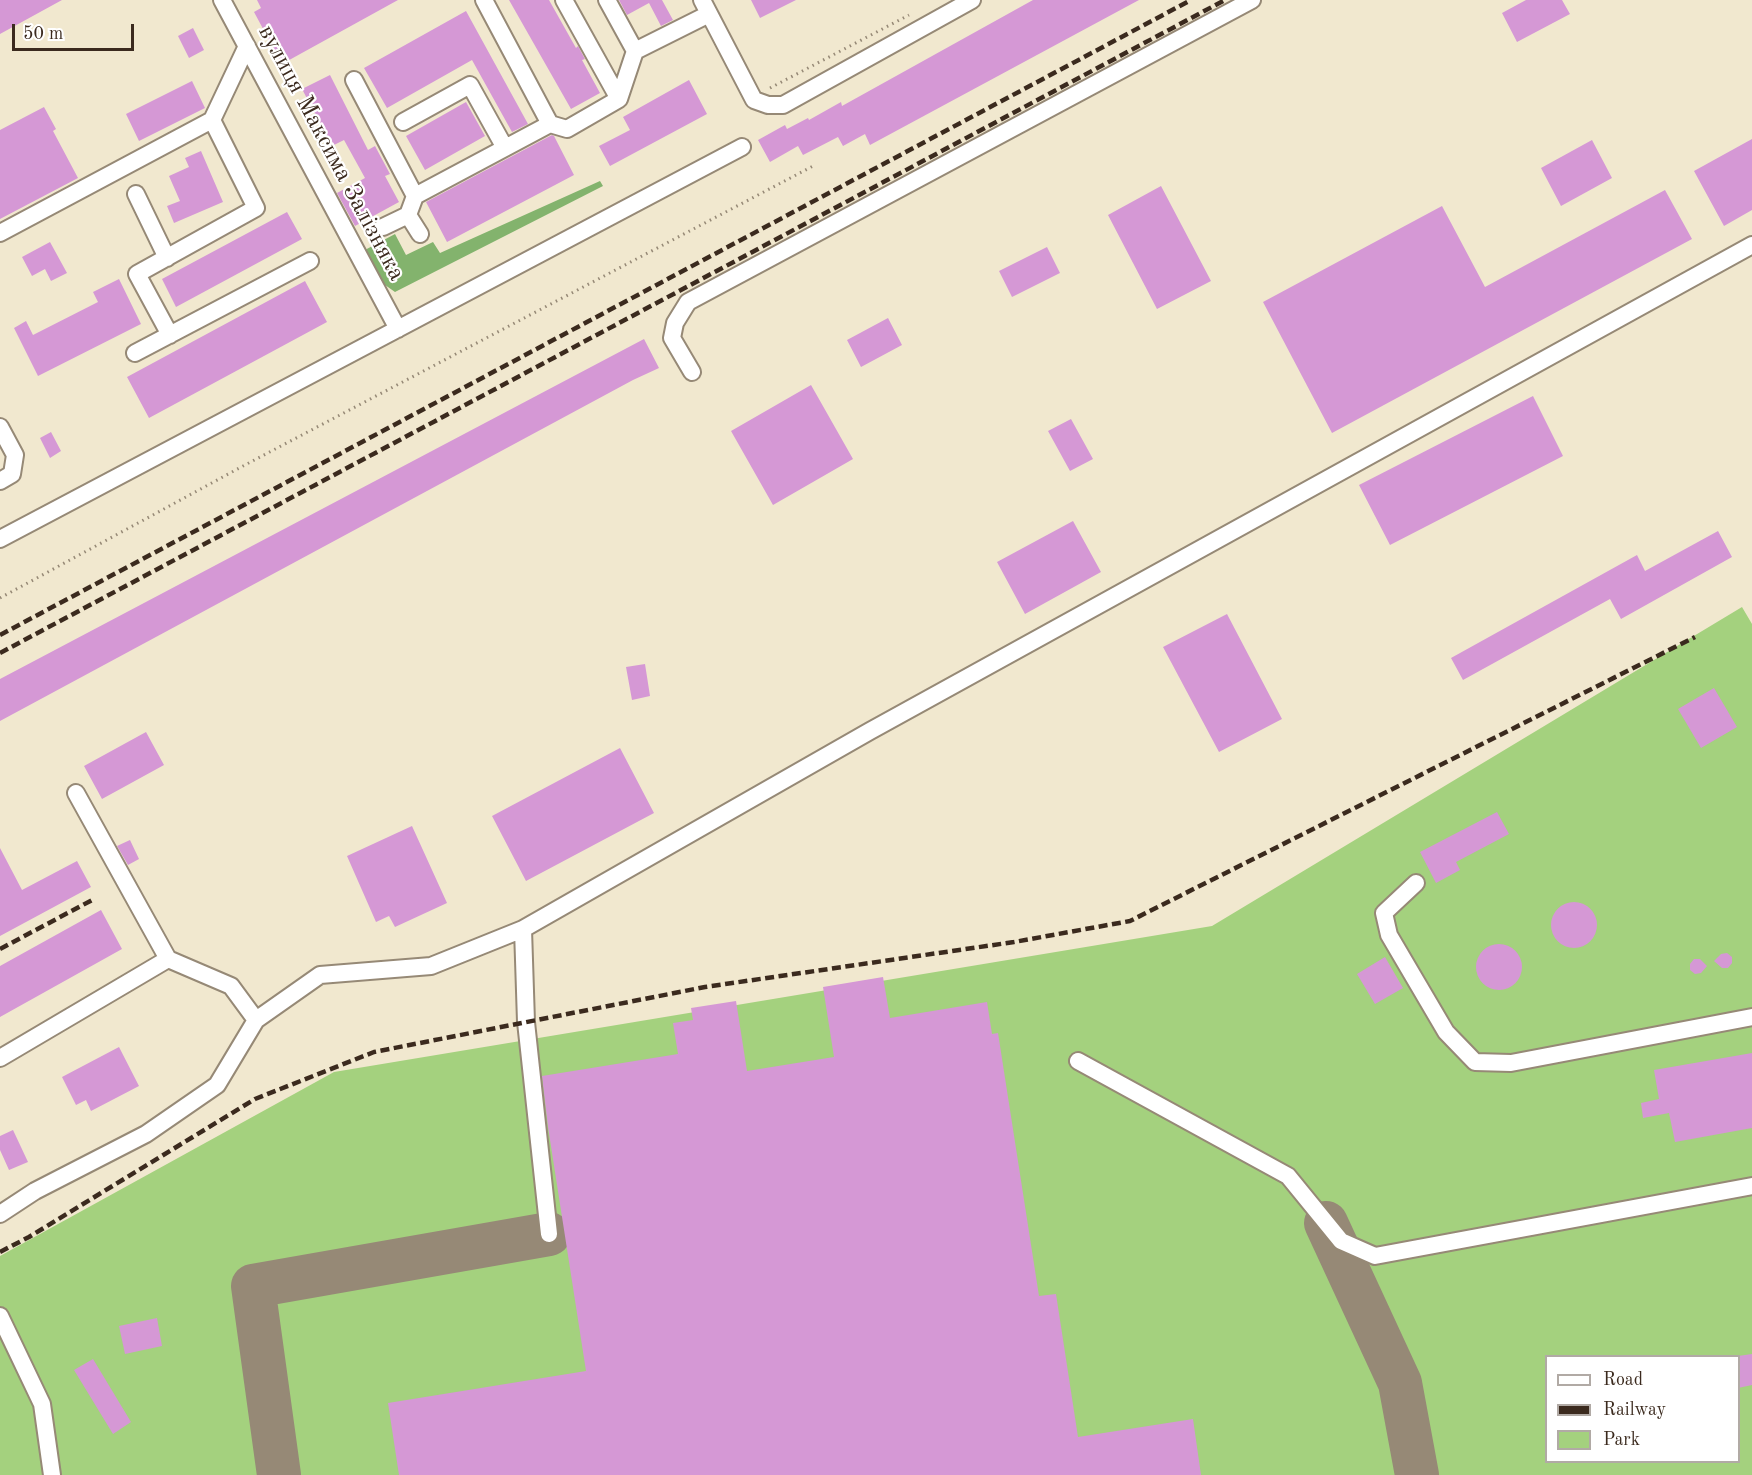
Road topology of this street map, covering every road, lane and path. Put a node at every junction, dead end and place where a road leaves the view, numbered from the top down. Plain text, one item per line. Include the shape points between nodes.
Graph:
1 (222, 0) edge
2 (484, 0) edge
3 (564, 0) edge
4 (607, 0) edge
5 (972, 0) edge
6 (1252, 0) edge
7 (706, 7) edge
8 (916, 11) dead end
9 (247, 46) junction
10 (635, 51) junction
11 (354, 80) dead end
12 (770, 88) dead end
13 (619, 99) junction
14 (213, 120) junction
15 (403, 122) dead end
16 (550, 124) junction
17 (742, 147) dead end
18 (505, 148) junction
19 (815, 165) dead end
20 (136, 194) dead end
21 (415, 196) junction
22 (408, 215) junction
23 (383, 227) dead end
24 (0, 233) edge
25 (420, 234) dead end
26 (1752, 245) edge
27 (167, 258) junction
28 (310, 261) dead end
29 (398, 329) junction
30 (170, 335) junction
31 (135, 353) dead end
32 (692, 372) dead end
33 (0, 427) edge
34 (0, 481) edge
35 (0, 539) edge
36 (0, 598) edge
37 (76, 793) dead end
38 (1416, 883) dead end
39 (523, 929) junction
40 (168, 959) junction
41 (1752, 1017) edge
42 (256, 1020) junction
43 (0, 1058) edge
44 (1078, 1061) dead end
45 (1752, 1186) edge
46 (0, 1214) edge
47 (549, 1234) dead end
48 (0, 1316) edge
49 (52, 1475) edge

1 - 9 street, вулиця Максима Залізняка
2 - 16 street
3 - 13 street
4 - 10 street
5 - 7 street via 783,105 754,100
6 - 32 street via 688,302 675,323 672,338
7 - 10 street
8 - 12 path
9 - 14 street
9 - 29 street, вулиця Максима Залізняка
10 - 13 street
11 - 21 street
13 - 16 street via 567,129
14 - 24 street
14 - 27 street via 256,208
15 - 18 street via 470,85
16 - 18 street
17 - 29 street
18 - 21 street
19 - 36 path
20 - 27 street
21 - 22 street
22 - 23 street
22 - 25 street
26 - 39 street via 870,730
27 - 30 street via 137,274
28 - 30 street
29 - 35 street
30 - 31 street
33 - 34 street via 15,455 12,474
37 - 40 street
38 - 41 street via 1384,914 1389,935 1446,1032 1475,1062 1511,1064
39 - 42 street via 431,966 320,975
39 - 47 street via 526,1022
40 - 42 street via 231,986
40 - 43 street
42 - 46 street via 217,1085 146,1134 35,1191
44 - 45 street via 1288,1176 1341,1241 1375,1256
48 - 49 street via 42,1404

